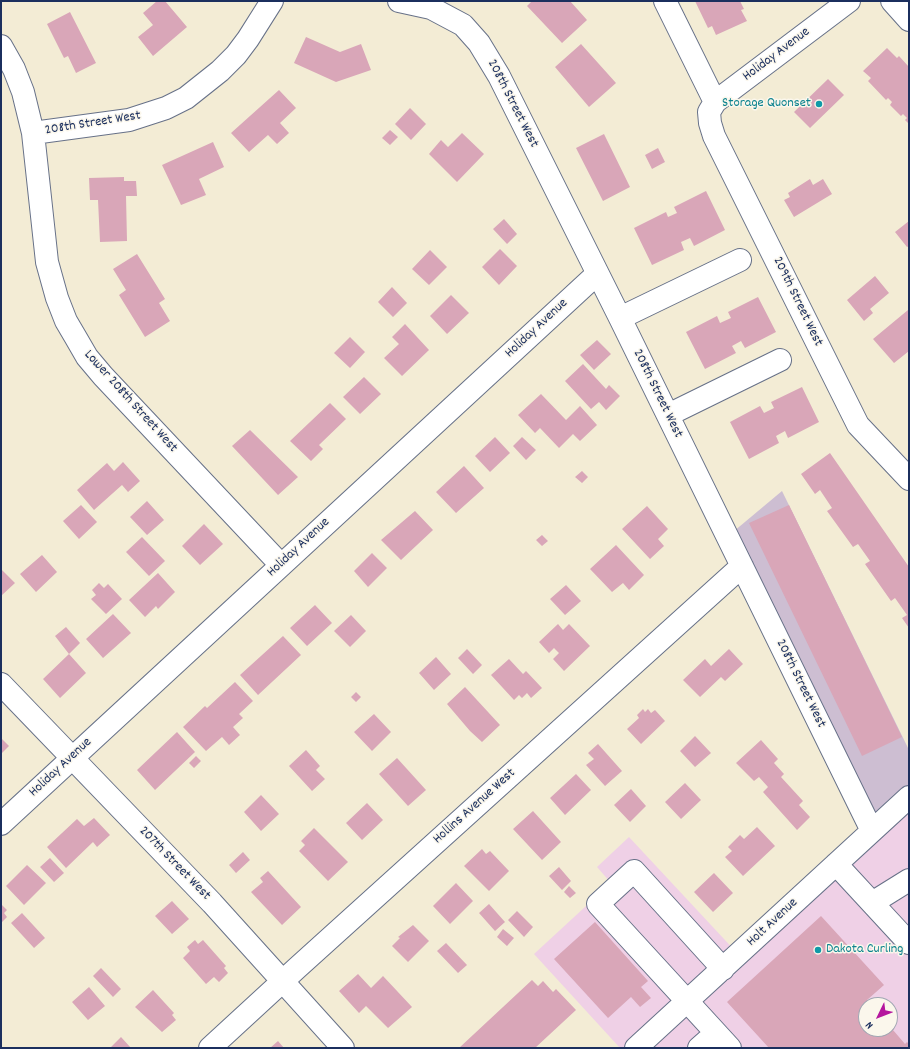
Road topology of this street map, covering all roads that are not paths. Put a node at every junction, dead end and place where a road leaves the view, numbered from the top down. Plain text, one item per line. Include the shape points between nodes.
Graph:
1 (272, 1) edge
2 (399, 1) edge
3 (665, 1) edge
4 (849, 1) edge
5 (892, 1) edge
6 (909, 20) edge
7 (1, 46) edge
8 (712, 107) junction
9 (33, 133) junction
10 (740, 260) dead end
11 (597, 274) junction
12 (620, 318) junction
13 (780, 360) dead end
14 (668, 415) junction
15 (909, 479) edge
16 (281, 565) junction
17 (742, 566) junction
18 (1, 684) edge
19 (71, 758) junction
20 (909, 797) edge
21 (1, 824) edge
22 (872, 831) junction
23 (836, 864) junction
24 (909, 880) edge
25 (872, 902) junction
26 (909, 943) edge
27 (723, 969) junction
28 (282, 982) junction
29 (688, 1002) junction
30 (723, 1040) edge
31 (646, 1045) edge
32 (210, 1048) edge
33 (343, 1048) edge
34 (699, 1048) edge

1 - 9 street, 208th Street West via 236,55 186,98 166,108 129,120
2 - 11 street, 208th Street West via 431,8 452,18 463,25 480,43 499,76
3 - 8 street, 209th Street West
4 - 8 street, Holiday Avenue
5 - 6 street
7 - 9 street, Lower 208th Street West via 23,92
8 - 15 street, 209th Street West via 710,123 714,136 858,424
9 - 16 street, Lower 208th Street West via 47,262 66,321 87,357
10 - 12 street
11 - 12 street, 208th Street West
11 - 16 street, Holiday Avenue
12 - 14 street, 208th Street West
13 - 14 street
14 - 17 street, 208th Street West
16 - 19 street, Holiday Avenue
17 - 22 street, 208th Street West
17 - 28 street, Hollins Avenue West
18 - 19 street, 207th Street West
19 - 21 street, Holiday Avenue
19 - 28 street, 207th Street West via 212,903
20 - 22 street, Holt Avenue
22 - 23 street, Holt Avenue
23 - 25 street
23 - 27 street, Holt Avenue
24 - 25 street
25 - 26 street
27 - 29 street, Holt Avenue
27 - 29 street via 634,871 598,904
28 - 32 street, Hollins Avenue West
28 - 33 street, 207th Street West
29 - 30 street
29 - 31 street, Holt Avenue
30 - 34 street

